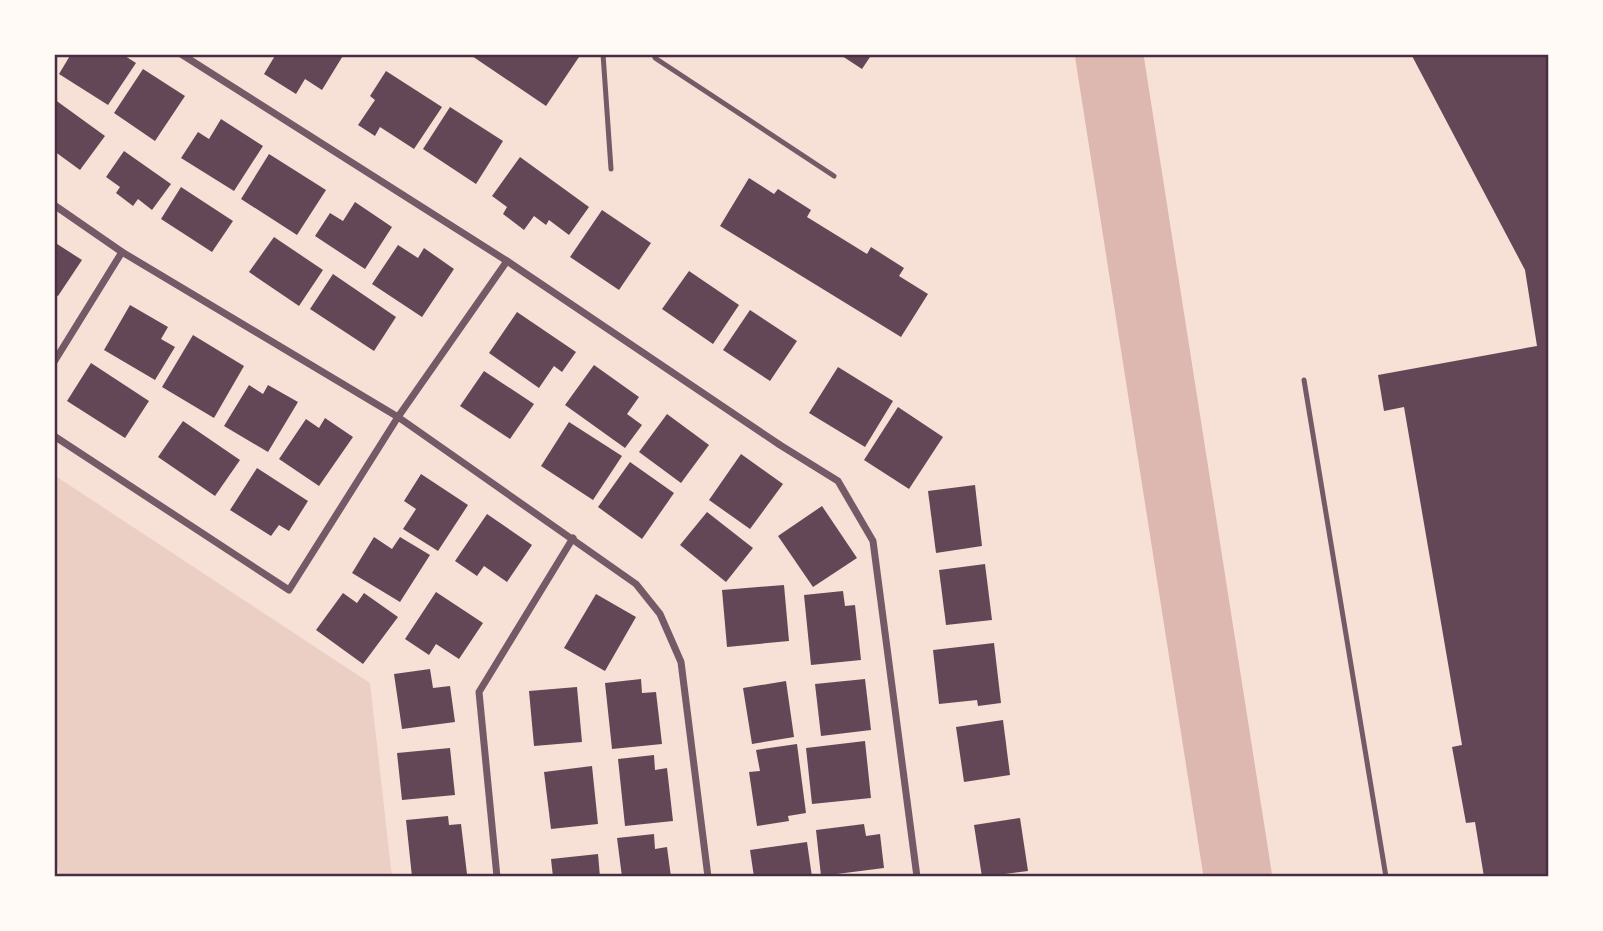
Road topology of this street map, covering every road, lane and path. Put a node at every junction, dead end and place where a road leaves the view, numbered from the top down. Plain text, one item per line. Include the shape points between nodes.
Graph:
1 (181, 54) edge
2 (603, 54) edge
3 (654, 54) edge
4 (611, 169) dead end
5 (834, 176) dead end
6 (54, 205) edge
7 (122, 252) junction
8 (507, 261) junction
9 (54, 362) edge
10 (1304, 380) dead end
11 (398, 417) junction
12 (54, 436) edge
13 (573, 538) junction
14 (497, 877) edge
15 (708, 877) edge
16 (917, 877) edge
17 (1386, 877) edge

1 - 8 street
2 - 4 lane
3 - 5 lane
6 - 7 street
7 - 9 street
7 - 11 street
8 - 11 street
8 - 16 street via 838,481 873,541
10 - 17 lane
11 - 12 street via 289,590
11 - 13 street
13 - 14 street via 479,692
13 - 15 street via 636,583 660,614 681,662

